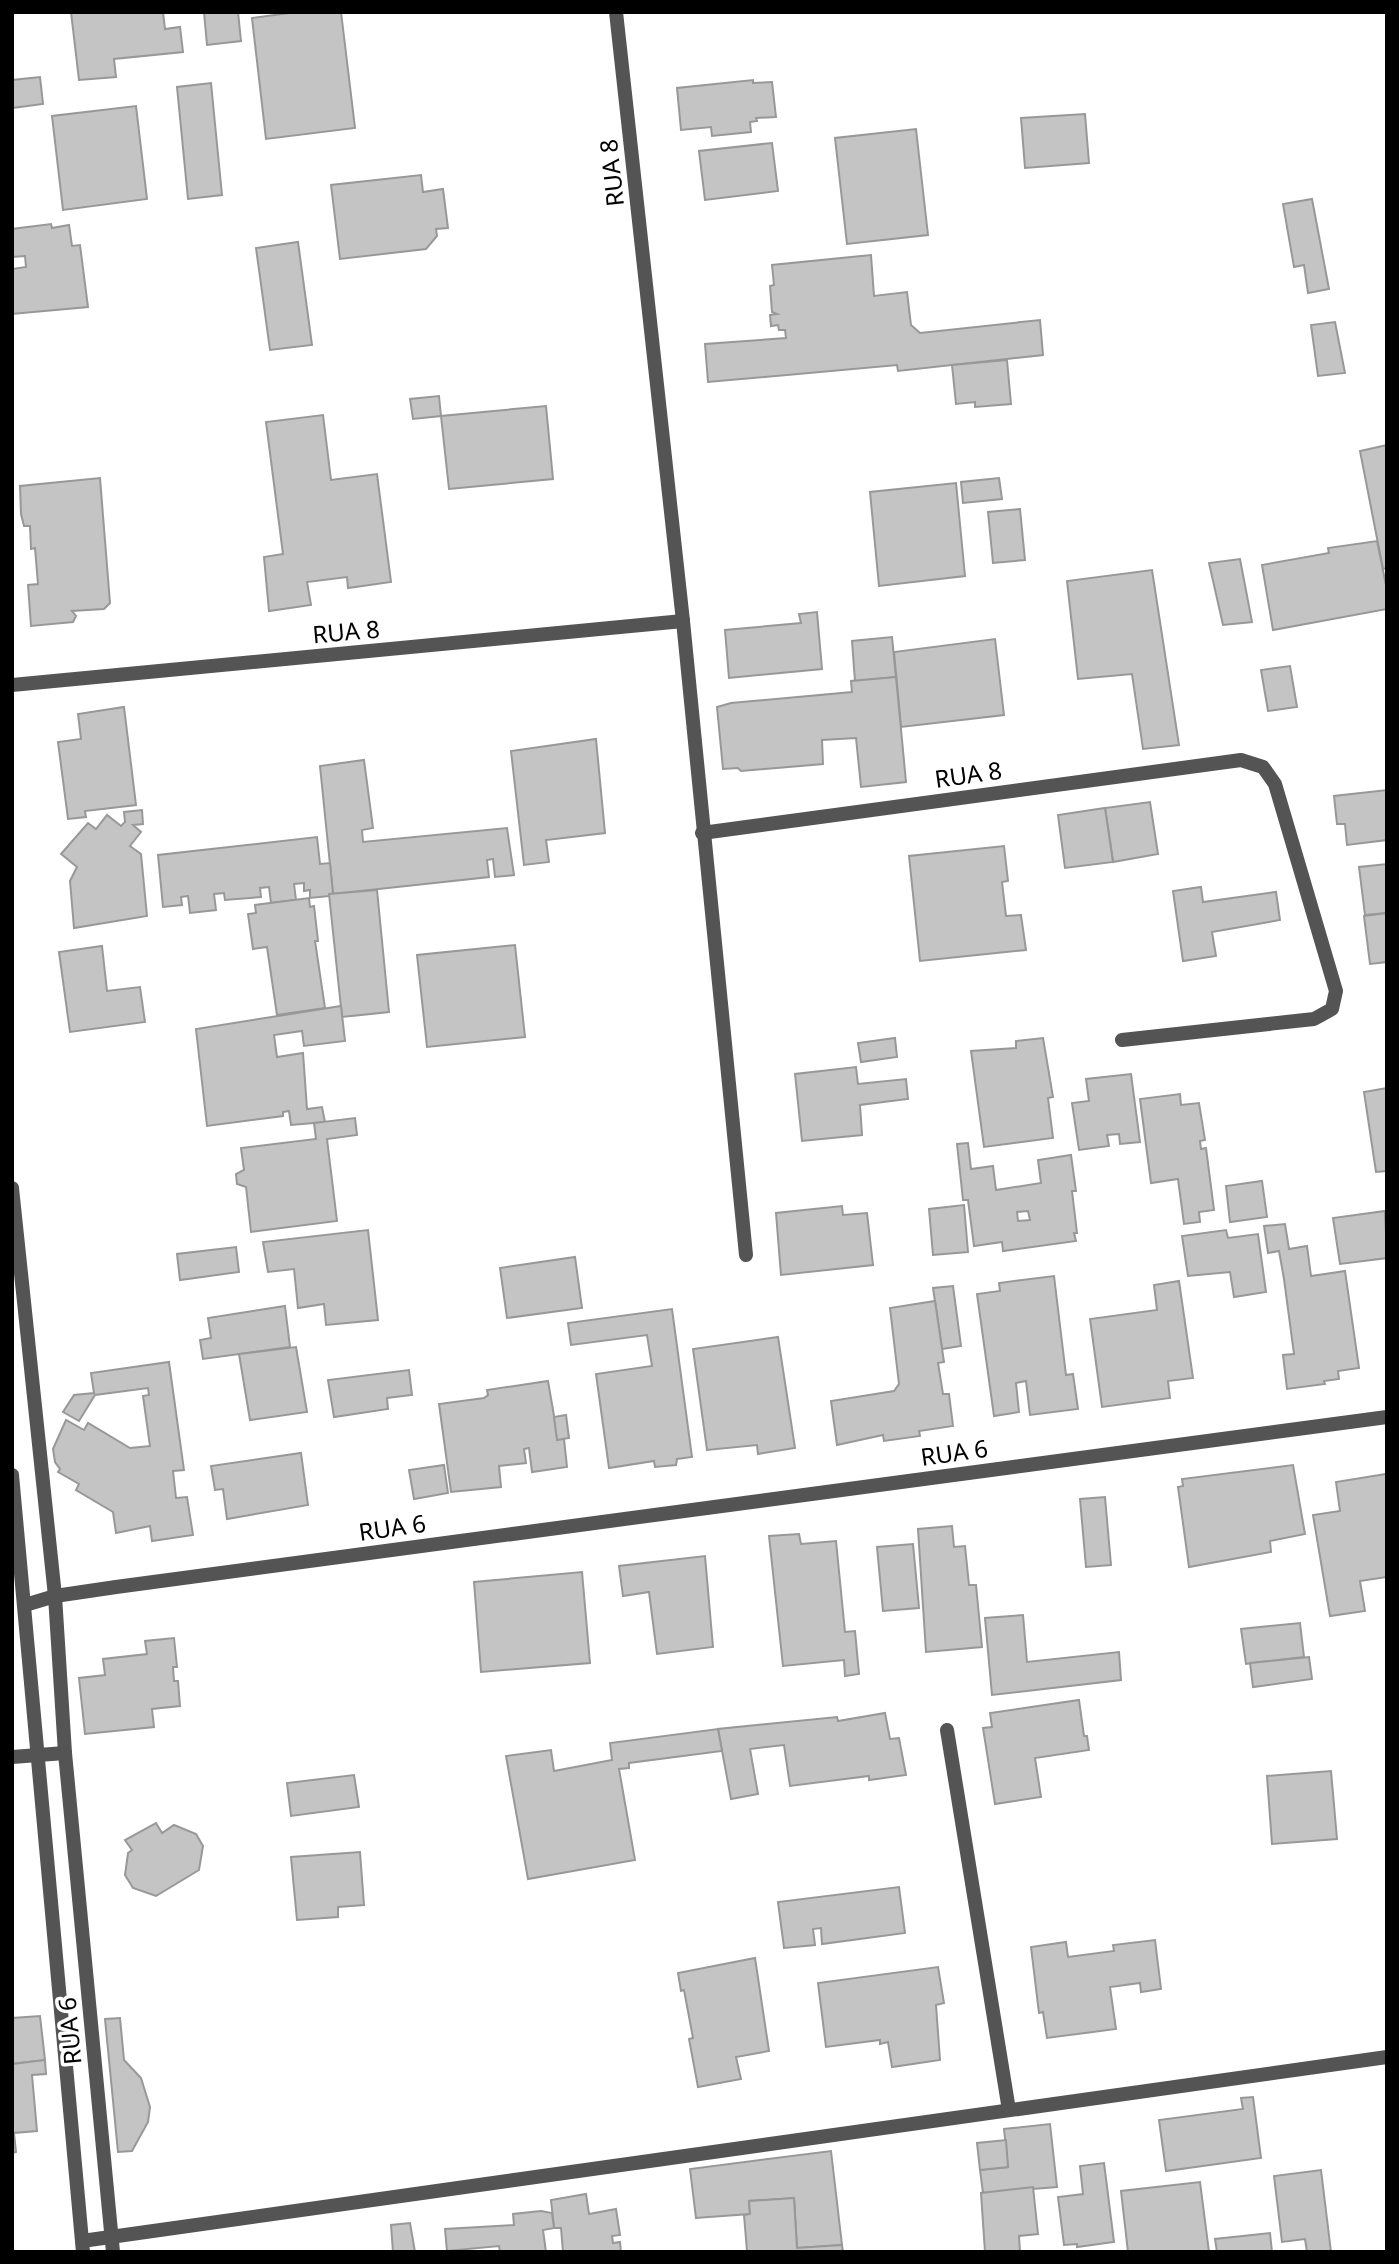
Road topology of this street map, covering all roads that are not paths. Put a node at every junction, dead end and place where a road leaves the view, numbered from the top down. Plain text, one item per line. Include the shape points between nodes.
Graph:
1 (616, 12) edge
2 (683, 621) junction
3 (12, 685) edge
4 (702, 833) junction
5 (1122, 1040) dead end
6 (12, 1188) edge
7 (746, 1255) dead end
8 (1387, 1417) edge
9 (12, 1475) edge
10 (55, 1596) junction
11 (25, 1605) junction
12 (947, 1730) dead end
13 (65, 1754) junction
14 (37, 1755) junction
15 (12, 1757) edge
16 (1387, 2057) edge
17 (1009, 2110) junction
18 (112, 2244) edge
19 (82, 2246) edge

1 - 2 street, RUA 8
2 - 3 street, RUA 8
2 - 4 street, RUA 8
4 - 5 street, RUA 8 via 1241,760 1263,766 1275,784 1336,991 1332,1009 1314,1019
4 - 7 street, RUA 8
6 - 10 street
8 - 10 street, RUA 6
9 - 11 street
10 - 11 street
10 - 13 street, RUA 6
11 - 14 street, RUA 6
12 - 17 street
13 - 14 street
13 - 18 street, RUA 6
14 - 15 street
14 - 19 street, RUA 6
16 - 17 street
17 - 18 street
18 - 19 street

